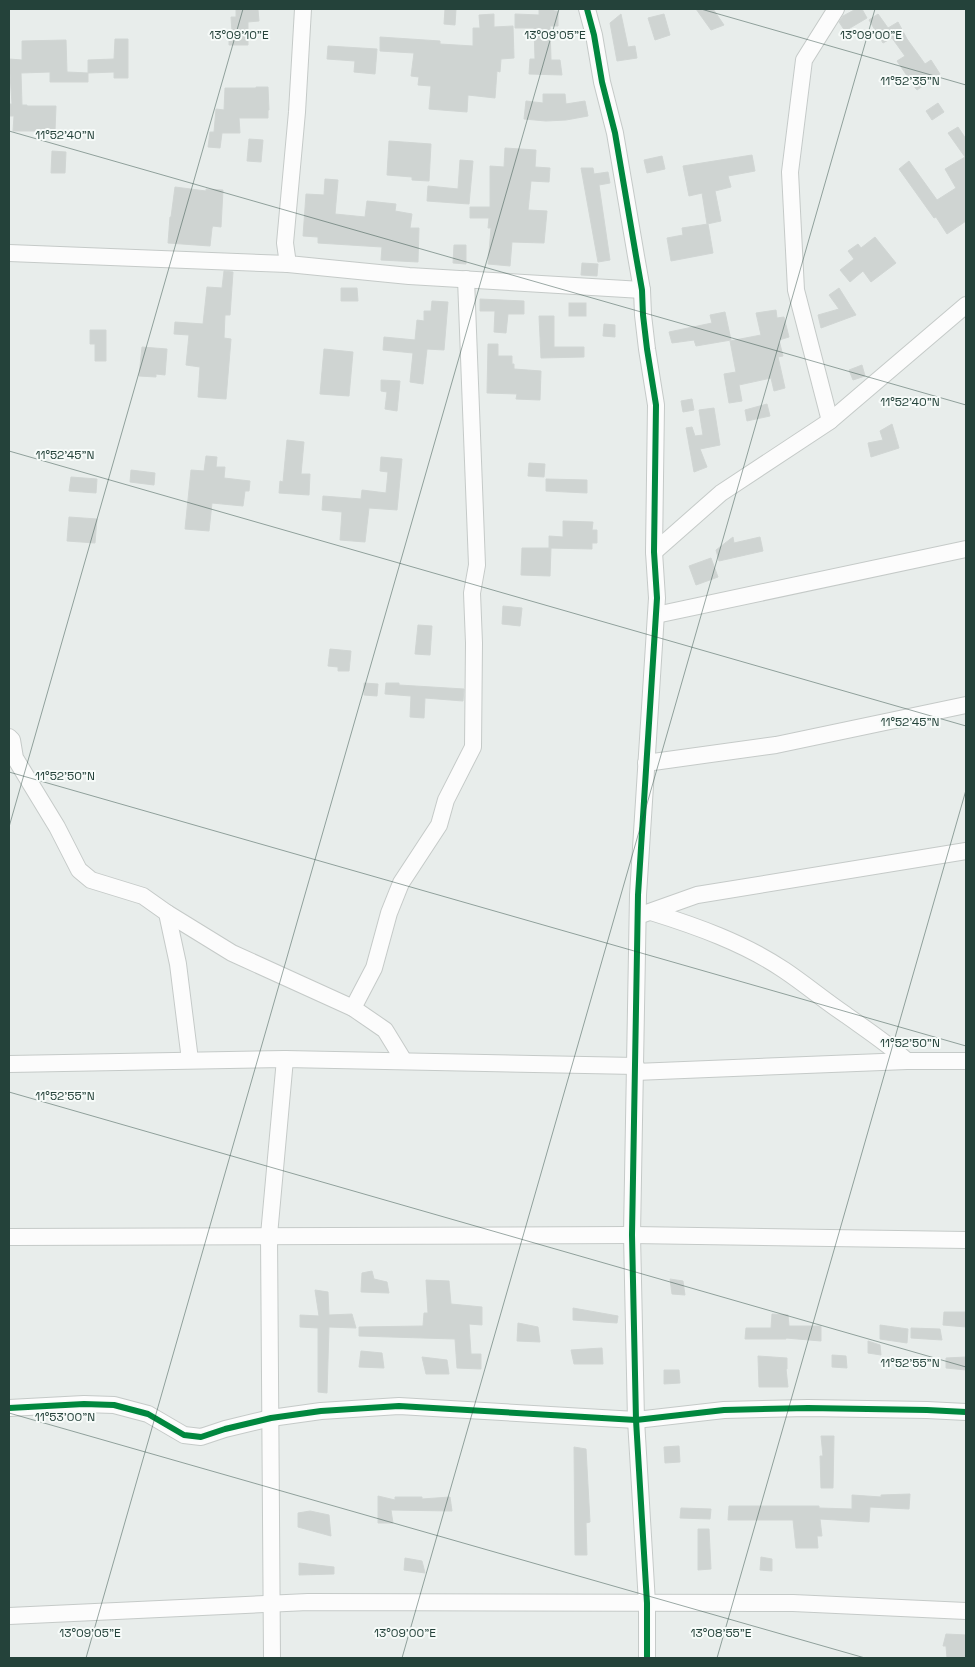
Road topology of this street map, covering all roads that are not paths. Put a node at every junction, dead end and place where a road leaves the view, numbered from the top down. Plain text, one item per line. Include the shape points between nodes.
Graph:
1 (303, 9) edge
2 (587, 9) edge
3 (836, 9) edge
4 (9, 253) edge
5 (288, 264) junction
6 (466, 279) junction
7 (642, 290) junction
8 (966, 305) edge
9 (830, 421) junction
10 (966, 549) edge
11 (654, 552) junction
12 (656, 615) junction
13 (966, 705) edge
14 (9, 736) edge
15 (646, 763) junction
16 (966, 851) edge
17 (167, 913) junction
18 (644, 914) junction
19 (353, 1008) junction
20 (285, 1059) junction
21 (190, 1060) junction
22 (404, 1061) junction
23 (907, 1061) junction
24 (966, 1061) edge
25 (9, 1064) edge
26 (635, 1069) junction
27 (632, 1234) junction
28 (269, 1235) junction
29 (9, 1238) edge
30 (966, 1240) edge
31 (9, 1408) edge
32 (966, 1412) edge
33 (271, 1418) junction
34 (636, 1420) junction
35 (272, 1603) junction
36 (647, 1603) junction
37 (966, 1611) edge
38 (9, 1616) edge
39 (272, 1658) edge
40 (647, 1658) edge

1 - 5 street via 298,112 285,243
2 - 7 street via 615,133
3 - 9 street via 804,60 790,172 796,290
4 - 5 street
5 - 6 street
6 - 7 street
6 - 19 street via 477,565 472,593 472,747 446,800 439,825 401,883 374,968
7 - 11 street via 656,405
8 - 9 street
9 - 11 street via 721,493
10 - 12 street
11 - 12 street
12 - 15 street
13 - 15 street via 776,745
14 - 17 street via 15,758 79,870 91,880 143,896
15 - 18 street
16 - 18 street via 697,895
17 - 19 street via 232,953
17 - 21 street via 178,964
18 - 23 street via 705,931 783,969 887,1043
18 - 26 street
19 - 22 street via 384,1030
20 - 21 street
20 - 22 street
20 - 28 street
21 - 25 street
22 - 26 street
23 - 24 street
23 - 26 street
26 - 27 street
27 - 28 street
27 - 30 street
27 - 34 street
28 - 29 street
28 - 33 street
31 - 33 street via 114,1405 148,1414 184,1435 201,1438
32 - 34 street via 799,1408 724,1410
33 - 34 street via 399,1406
33 - 35 street
34 - 36 street
35 - 36 street
35 - 38 street
35 - 39 street
36 - 37 street via 793,1603
36 - 40 street

